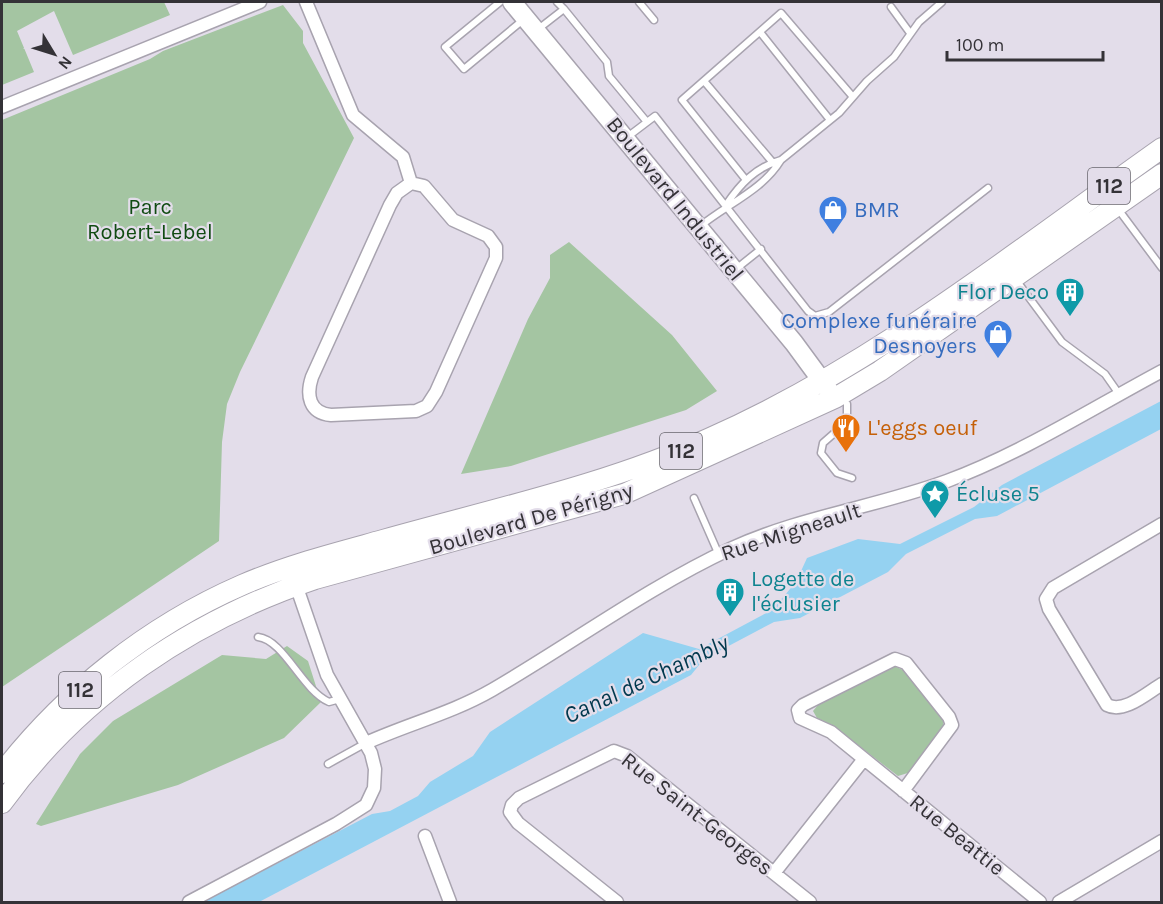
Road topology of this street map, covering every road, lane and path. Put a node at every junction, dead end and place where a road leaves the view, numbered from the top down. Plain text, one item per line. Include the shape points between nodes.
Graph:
1 (260, 2) edge
2 (306, 2) edge
3 (500, 2) edge
4 (512, 2) edge
5 (558, 2) edge
6 (639, 2) edge
7 (942, 2) edge
8 (891, 7) dead end
9 (564, 9) junction
10 (654, 20) dead end
11 (531, 24) junction
12 (760, 32) junction
13 (910, 33) junction
14 (704, 81) junction
15 (853, 98) junction
16 (2, 107) edge
17 (830, 120) junction
18 (647, 122) junction
19 (626, 139) junction
20 (1161, 148) edge
21 (774, 164) junction
22 (1161, 174) edge
23 (746, 180) junction
24 (411, 183) junction
25 (987, 188) dead end
26 (726, 206) junction
27 (1116, 206) junction
28 (699, 227) junction
29 (761, 249) junction
30 (1161, 268) edge
31 (734, 271) junction
32 (1014, 278) junction
33 (1161, 372) edge
34 (824, 381) junction
35 (1119, 394) junction
36 (841, 401) junction
37 (852, 478) dead end
38 (694, 498) dead end
39 (1161, 524) edge
40 (719, 555) junction
41 (290, 567) junction
42 (296, 586) junction
43 (258, 637) dead end
44 (1161, 684) edge
45 (340, 699) junction
46 (366, 742) junction
47 (864, 759) junction
48 (328, 764) dead end
49 (2, 773) edge
50 (903, 791) junction
51 (2, 803) edge
52 (425, 836) dead end
53 (1161, 841) edge
54 (774, 873) junction
55 (189, 903) edge
56 (450, 903) edge
57 (617, 903) edge
58 (810, 903) edge
59 (1040, 903) edge
60 (1059, 903) edge

1 - 16 street
2 - 24 street via 353,115 399,152
3 - 11 lane via 445,47 464,69
4 - 11 street, Boulevard Industriel
5 - 9 lane
6 - 10 lane
7 - 13 lane
8 - 13 lane
9 - 11 lane
9 - 18 lane via 607,62 609,76
11 - 19 street, Boulevard Industriel
12 - 14 lane
12 - 15 lane via 781,13
12 - 17 lane
13 - 15 lane via 894,57
14 - 21 lane
14 - 23 lane via 682,100
15 - 17 lane
17 - 21 lane
18 - 19 lane
18 - 26 lane via 655,116
19 - 28 street, Boulevard Industriel
20 - 34 main road, Boulevard De Périgny / 112 via 886,342
21 - 23 lane
21 - 26 lane via 746,195
22 - 27 main road, Boulevard De Périgny / 112
23 - 26 lane
24 - 24 street via 424,186 453,220 488,236 496,247 496,258 430,404 416,411 324,414 309,399 312,376 396,193
25 - 29 lane via 822,316 808,311
26 - 28 lane
26 - 29 lane
27 - 30 lane
27 - 32 main road, Boulevard De Périgny / 112
28 - 31 street, Boulevard Industriel
29 - 31 lane
31 - 34 street, Boulevard Industriel
32 - 35 lane via 1062,342 1105,374
32 - 36 main road, Boulevard De Périgny / 112
33 - 35 street, Rue Migneault
34 - 36 street, Boulevard Industriel
34 - 41 main road, Boulevard De Périgny / 112 via 749,421 631,470
35 - 40 street, Rue Migneault via 1015,450 949,480 768,535
36 - 37 lane via 847,422 823,443 821,453 840,475
36 - 42 main road, Boulevard De Périgny / 112 via 624,494
38 - 40 lane
39 - 44 street via 1053,588 1046,599 1107,705 1124,706
40 - 46 street, Rue Migneault via 471,701
41 - 42 street
41 - 49 main road, Boulevard De Périgny / 112 via 211,600 146,638 64,704
42 - 45 street via 327,675
42 - 51 main road, Boulevard De Périgny / 112 via 216,620 138,668 63,731
43 - 45 lane via 272,641 315,693 329,702
45 - 46 street
46 - 48 lane
46 - 55 street via 374,761 375,778 366,805
47 - 50 street, Rue Beattie
47 - 50 street, Rue Beattie via 826,728 803,721 798,710 886,662 899,659 928,690 952,725
47 - 54 street
50 - 59 street, Rue Beattie
52 - 56 street
53 - 60 street
54 - 57 street, Rue Saint-Georges via 627,756 612,751 519,798 510,812
54 - 58 street, Rue Saint-Georges

